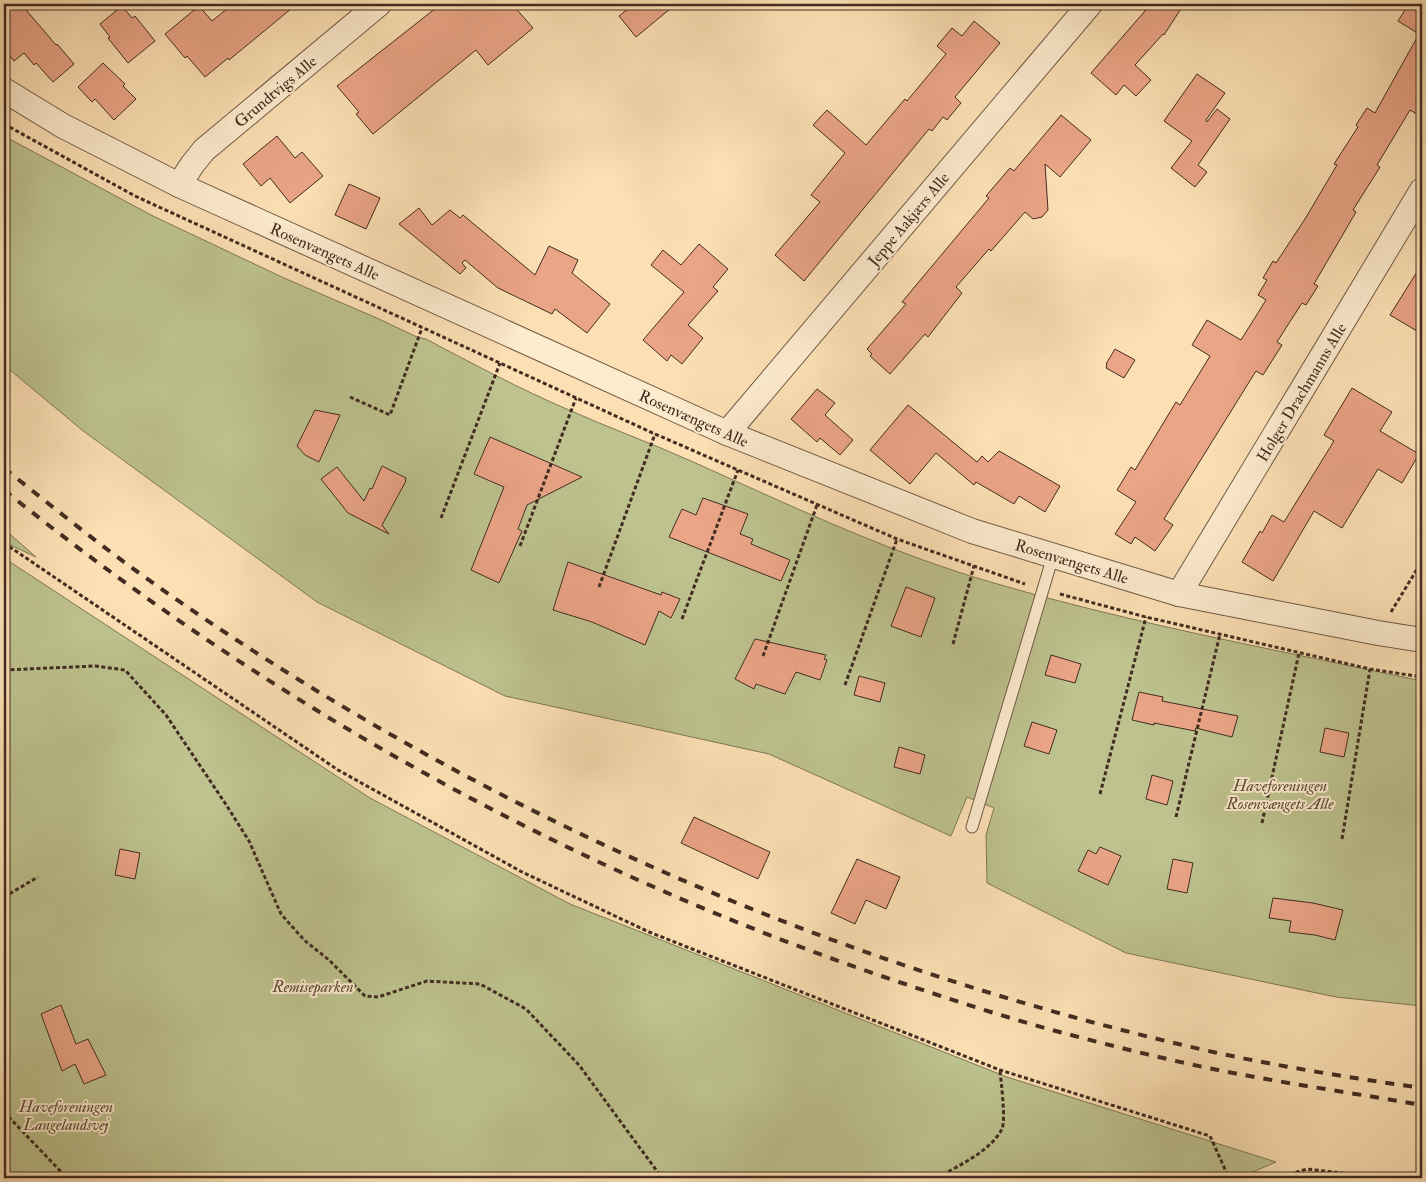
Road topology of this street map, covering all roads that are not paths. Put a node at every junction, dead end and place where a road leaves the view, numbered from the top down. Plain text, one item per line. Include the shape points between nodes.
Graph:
1 (379, 4) edge
2 (1090, 4) edge
3 (4, 90) edge
4 (179, 185) junction
5 (1422, 190) edge
6 (727, 433) junction
7 (1053, 556) junction
8 (1179, 594) junction
9 (1422, 640) edge
10 (972, 827) dead end

1 - 4 street, Grundtvigs Alle via 204,150
2 - 6 street, Jeppe Aakjærs Alle
3 - 4 street, Rosenvængets Alle via 63,126
4 - 6 street, Rosenvængets Alle
5 - 8 street, Holger Drachmanns Alle
6 - 7 street, Rosenvængets Alle via 972,530
7 - 8 street, Rosenvængets Alle
7 - 10 lane
8 - 9 street, Rosenvængets Alle

